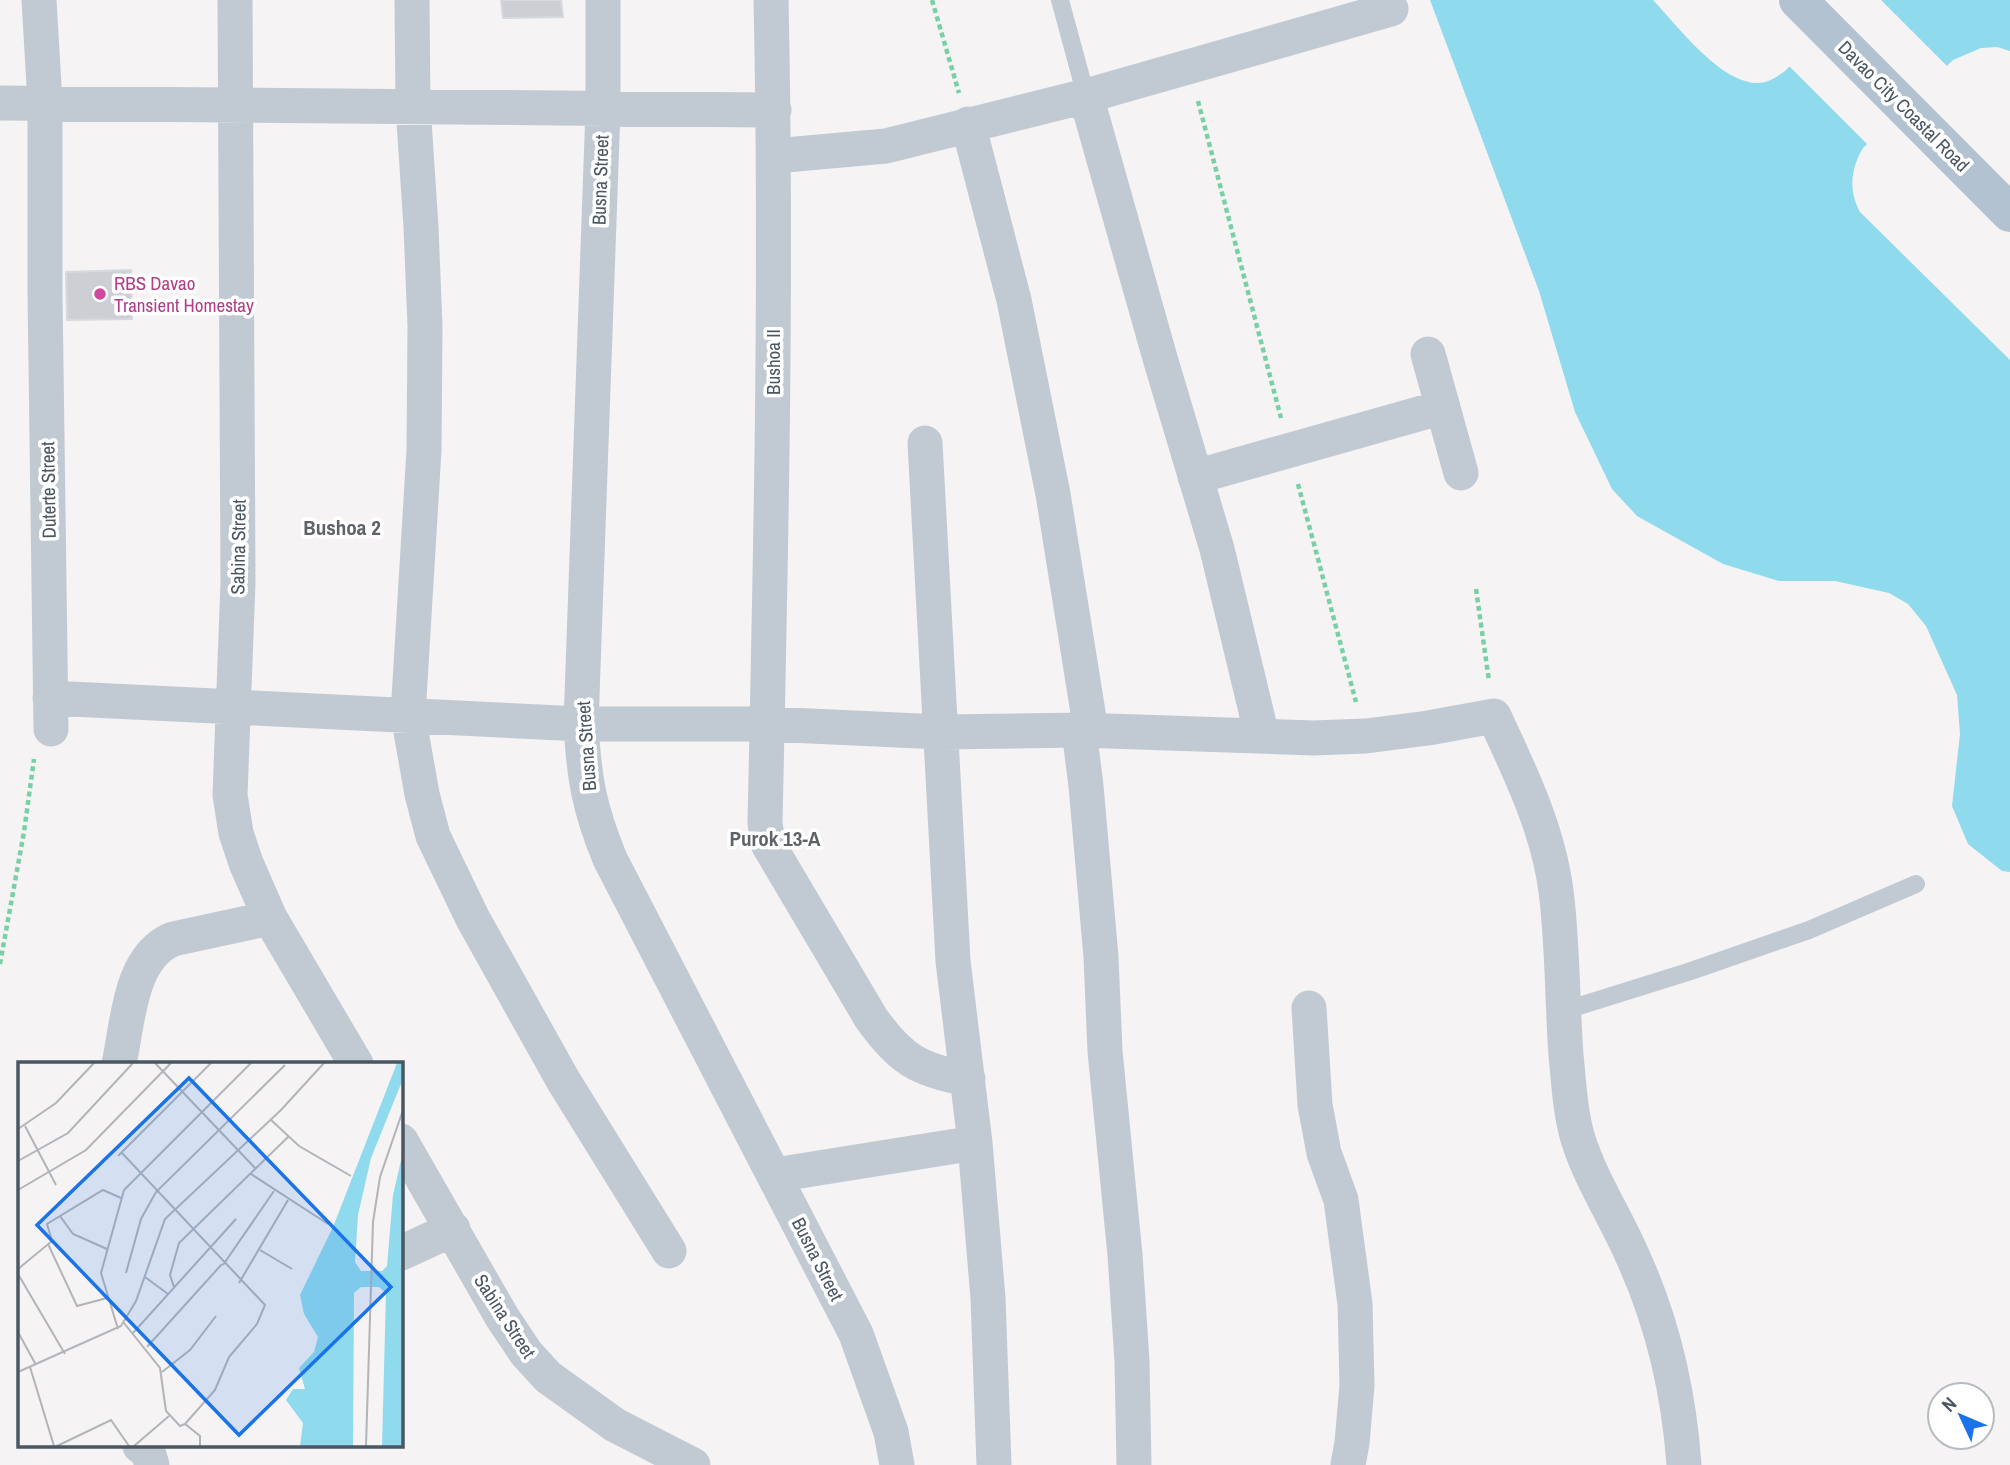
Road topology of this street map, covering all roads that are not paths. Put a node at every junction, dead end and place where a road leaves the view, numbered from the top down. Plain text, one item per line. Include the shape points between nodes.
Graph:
1 (39, 0) edge
2 (235, 0) edge
3 (412, 0) edge
4 (603, 0) edge
5 (771, 0) edge
6 (1060, 0) edge
7 (1801, 4) edge
8 (1391, 9) dead end
9 (1086, 96) junction
10 (0, 103) edge
11 (45, 103) junction
12 (237, 104) junction
13 (413, 106) junction
14 (603, 109) junction
15 (774, 110) junction
16 (968, 124) junction
17 (774, 156) junction
18 (2010, 213) edge
19 (1428, 354) dead end
20 (1443, 407) junction
21 (925, 443) dead end
22 (1461, 472) dead end
23 (1195, 477) junction
24 (233, 708) junction
25 (408, 715) junction
26 (582, 724) junction
27 (767, 724) junction
28 (1085, 730) junction
29 (941, 732) junction
30 (1262, 736) junction
31 (1916, 884) dead end
32 (270, 918) junction
33 (1309, 1008) dead end
34 (1563, 1011) junction
35 (119, 1062) edge
36 (355, 1062) edge
37 (968, 1079) junction
38 (402, 1143) edge
39 (975, 1143) junction
40 (775, 1175) junction
41 (453, 1230) junction
42 (669, 1251) dead end
43 (402, 1253) edge
44 (143, 1448) edge
45 (152, 1465) edge
46 (694, 1465) edge
47 (897, 1465) edge
48 (994, 1465) edge
49 (1134, 1465) edge
50 (1348, 1465) edge
51 (1684, 1465) edge

1 - 11 street, Duterte Street
2 - 12 street, Sabina Street
3 - 13 street
4 - 14 street, Busna Street
5 - 15 street, Bushoa II
6 - 9 lane
7 - 18 main road, Davao City Coastal Road
8 - 9 street
9 - 16 street
9 - 23 street
10 - 11 street
11 - 12 street
11 - 24 street, Duterte Street via 50,713
12 - 13 street
12 - 24 street, Sabina Street via 238,582
13 - 14 street
13 - 25 street via 425,326 424,450
14 - 15 street
14 - 26 street, Busna Street
15 - 17 street, Bushoa II
16 - 17 street via 886,146
16 - 28 street via 1014,300 1053,494
17 - 27 street, Bushoa II
19 - 20 street
20 - 22 street
20 - 23 street
21 - 29 street
23 - 30 street
24 - 25 street
24 - 32 street, Sabina Street via 230,795 236,833
25 - 26 street
25 - 42 street via 433,836 473,919 563,1080
26 - 27 street
26 - 40 street, Busna Street via 588,797 610,859
27 - 29 street
27 - 37 street, Bushoa II via 765,823 772,855 887,1041 908,1060
28 - 29 street
28 - 30 street
28 - 49 street via 1105,1051 1125,1255
29 - 37 street via 953,961
30 - 34 street via 1366,736 1494,716 1547,845 1556,891
31 - 34 lane via 1796,934
32 - 35 street via 173,939 151,952 136,982
32 - 36 street, Sabina Street
33 - 50 street via 1315,1105 1324,1153 1341,1200 1355,1304 1357,1385
34 - 51 street via 1570,1101 1578,1139 1650,1300 1671,1370
37 - 39 street
38 - 41 street, Sabina Street
39 - 40 street
39 - 48 street via 988,1298
40 - 47 street, Busna Street via 856,1334 887,1420
41 - 43 street
41 - 46 street, Sabina Street via 502,1317 548,1377 615,1424
44 - 45 street

